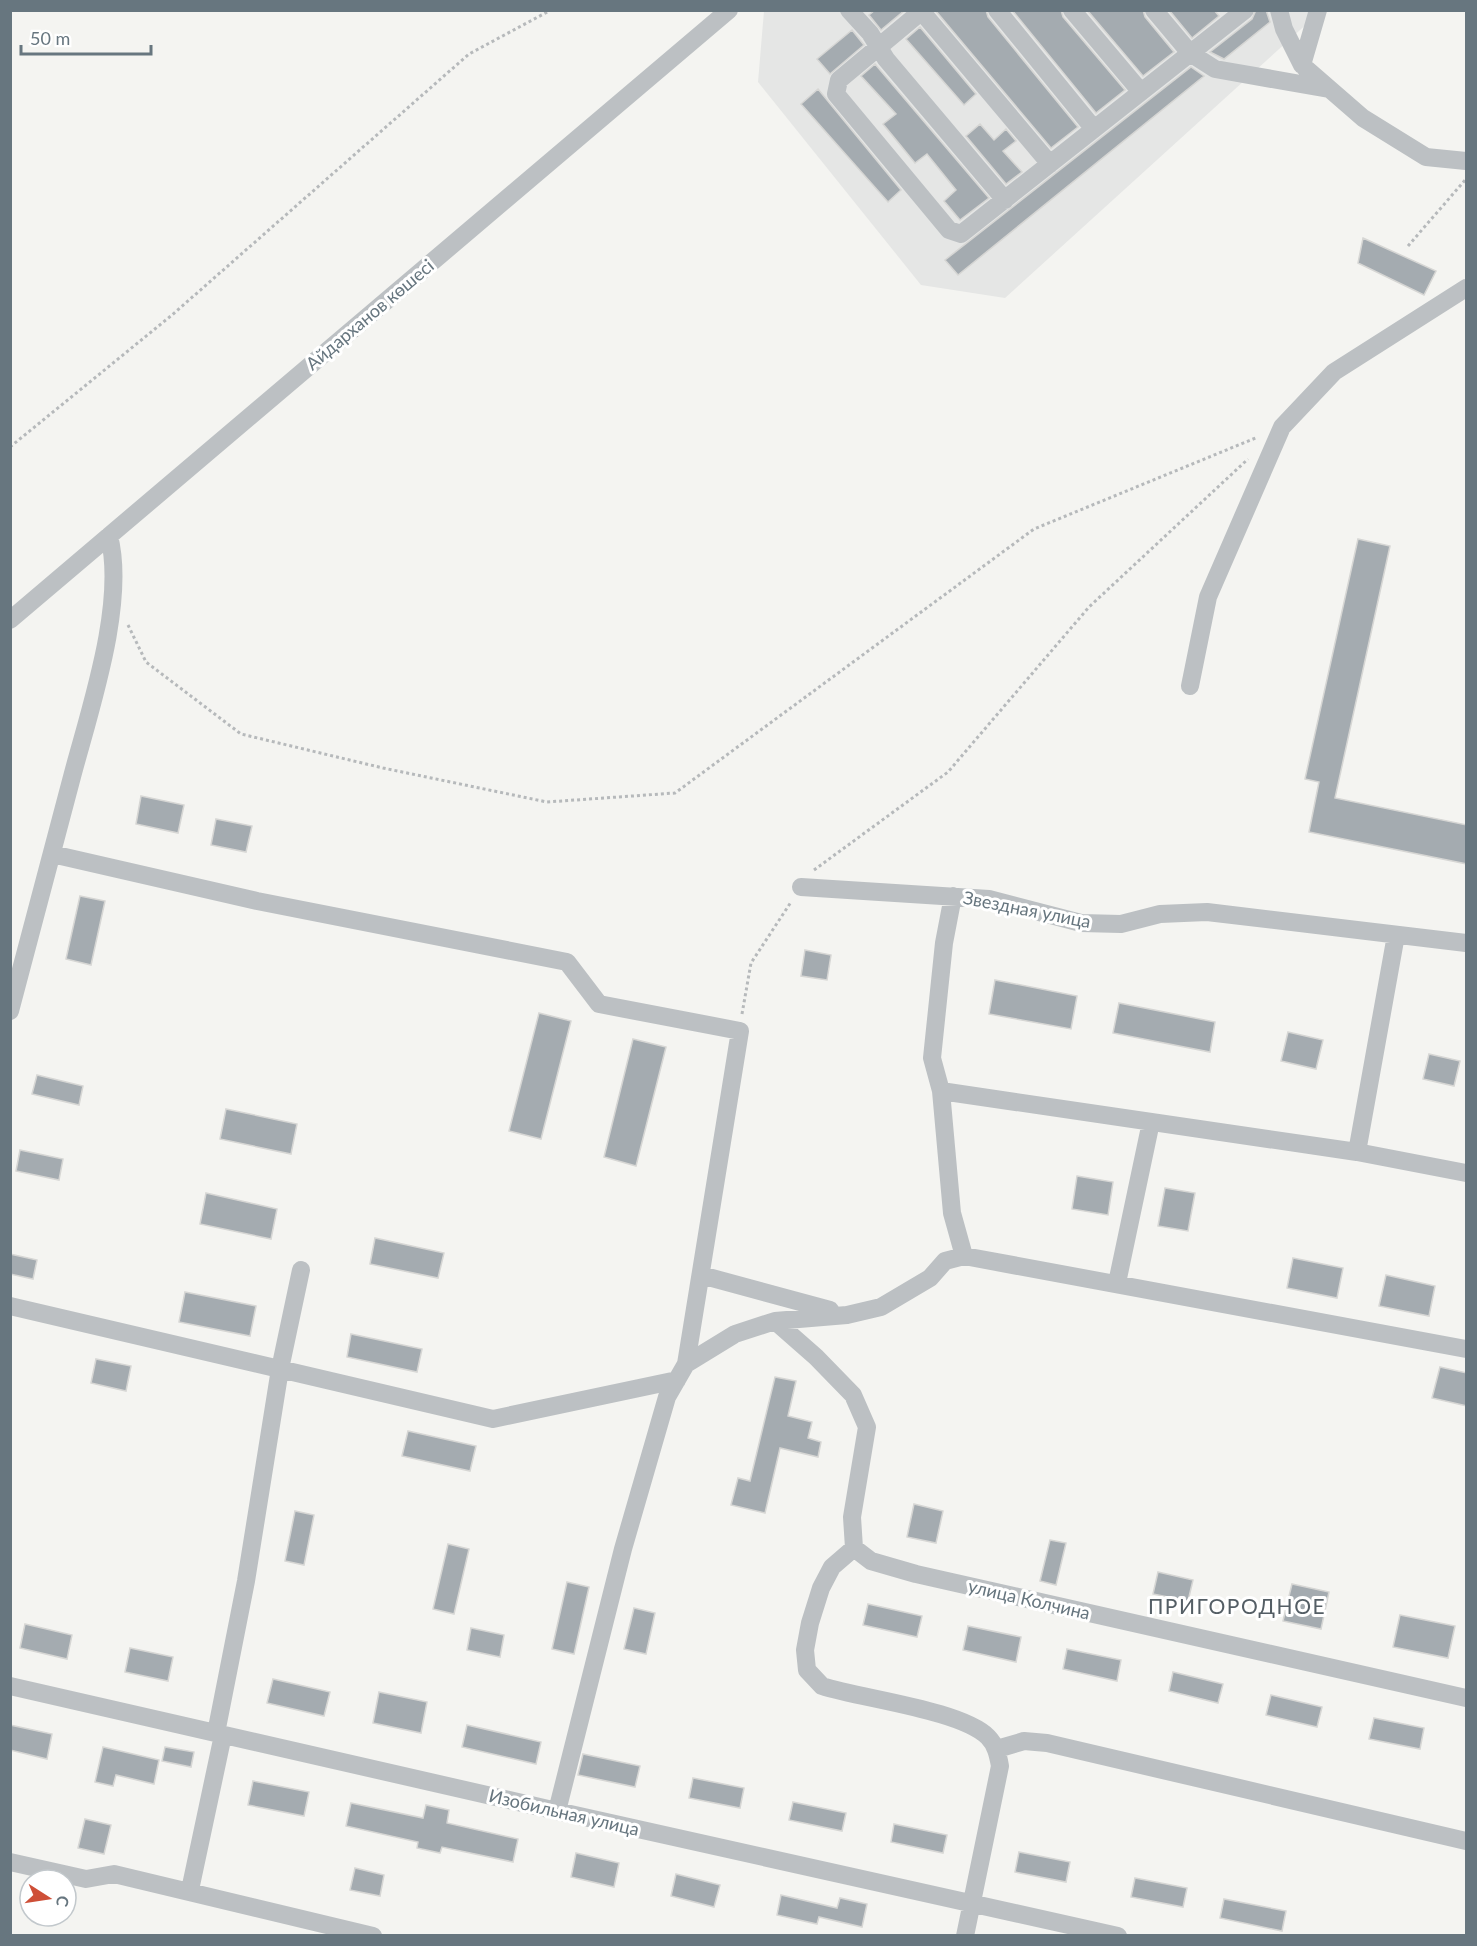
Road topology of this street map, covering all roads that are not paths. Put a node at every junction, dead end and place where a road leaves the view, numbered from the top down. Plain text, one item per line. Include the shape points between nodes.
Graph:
1 (729, 10) edge
2 (849, 10) edge
3 (997, 10) edge
4 (1072, 10) edge
5 (1154, 10) edge
6 (1279, 10) edge
7 (1318, 10) edge
8 (922, 11) edge
9 (1237, 13) edge
10 (879, 47) junction
11 (1190, 53) junction
12 (1302, 65) junction
13 (1329, 89) junction
14 (1141, 92) junction
15 (1094, 129) junction
16 (1467, 161) edge
17 (1050, 164) junction
18 (1005, 200) junction
19 (1467, 288) edge
20 (109, 536) junction
21 (10, 620) edge
22 (1190, 686) dead end
23 (52, 854) junction
24 (801, 887) road end
25 (953, 896) junction
26 (1396, 935) junction
27 (1467, 943) edge
28 (10, 1011) edge
29 (940, 1091) junction
30 (1151, 1122) junction
31 (1358, 1152) junction
32 (1467, 1173) edge
33 (964, 1256) junction
34 (301, 1270) dead end
35 (701, 1275) junction
36 (1117, 1283) junction
37 (10, 1306) edge
38 (847, 1315) junction
39 (775, 1321) junction
40 (1467, 1349) edge
41 (686, 1364) junction
42 (280, 1369) junction
43 (677, 1380) junction
44 (854, 1548) junction
45 (10, 1686) edge
46 (1467, 1698) edge
47 (219, 1734) junction
48 (996, 1749) junction
49 (557, 1811) junction
50 (1467, 1841) edge
51 (10, 1862) edge
52 (190, 1890) junction
53 (973, 1903) junction
54 (373, 1935) edge
55 (965, 1935) edge
56 (1118, 1935) edge

1 - 20 street, Айдарханов көшесі
2 - 10 street
3 - 15 street
4 - 14 street
5 - 11 street
6 - 12 street
7 - 12 street
8 - 10 street
8 - 17 street
9 - 11 street
10 - 18 street
10 - 18 street via 839,80 836,94 843,103 949,230 961,234
11 - 13 street via 1215,69
11 - 14 street
12 - 13 street
13 - 16 street via 1363,118 1426,157
14 - 15 street
15 - 17 street
17 - 18 street
19 - 22 street via 1335,372 1282,427 1208,597
20 - 21 street, Айдарханов көшесі
20 - 23 street via 116,560 114,596 96,684
23 - 28 street
23 - 35 street via 257,901 567,962 599,1004 740,1031
24 - 25 street, Звездная улица
25 - 26 street, Звездная улица via 989,899 1082,923 1121,924 1160,914 1207,912
25 - 29 street via 932,1058
26 - 27 street, Звездная улица
26 - 31 street
29 - 30 street
29 - 33 street via 952,1213
30 - 31 street
30 - 36 street
31 - 32 street
33 - 36 street
33 - 38 street via 945,1261 930,1278 881,1307
34 - 42 street
35 - 38 street
35 - 41 street
36 - 40 street
37 - 42 street
38 - 39 street
39 - 41 street via 735,1334
39 - 44 street via 853,1395 867,1427 852,1517
41 - 43 street
42 - 43 street via 493,1419
42 - 47 street
43 - 49 street via 667,1396 623,1549
44 - 46 street, улица Колчина via 871,1561 916,1574
44 - 48 street via 832,1567 821,1588 805,1650 807,1670 822,1686 957,1720 987,1736
45 - 47 street, Изобильная улица
47 - 49 street, Изобильная улица
47 - 52 street
48 - 50 street via 1024,1741 1047,1743
48 - 53 street via 1000,1766
49 - 53 street, Изобильная улица
51 - 52 street via 86,1879 114,1874
52 - 54 street
53 - 55 street
53 - 56 street, Изобильная улица

